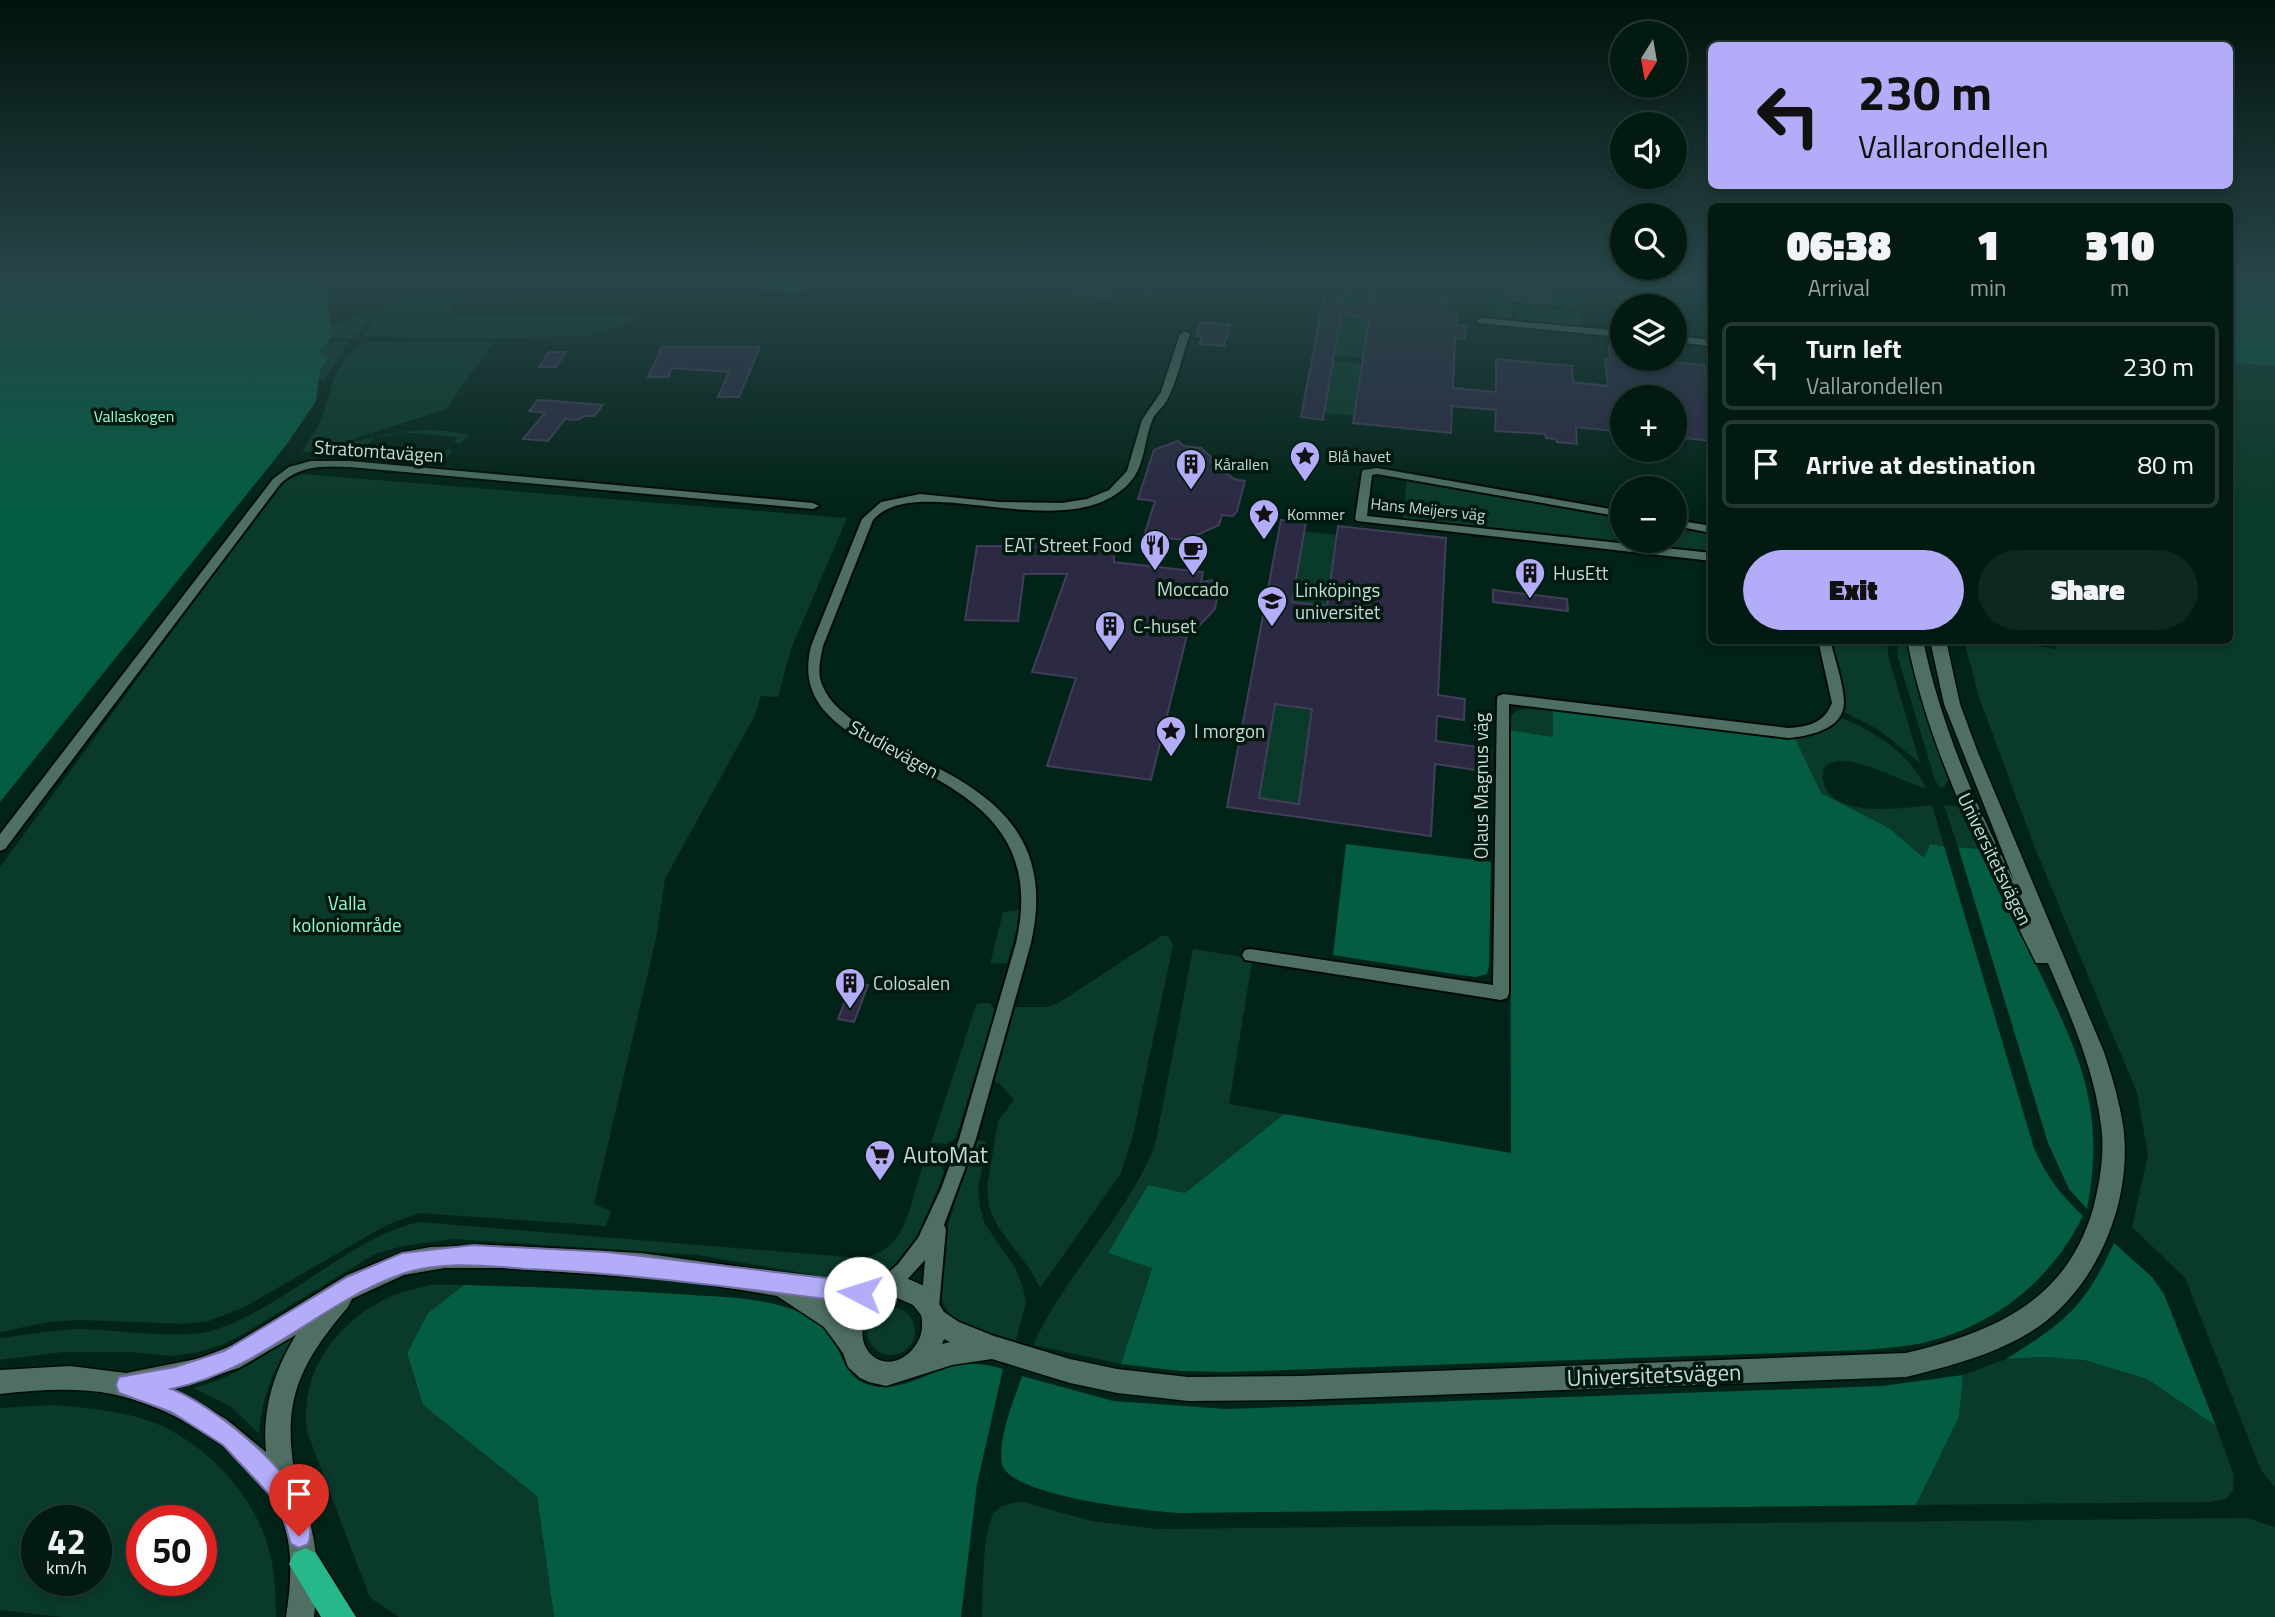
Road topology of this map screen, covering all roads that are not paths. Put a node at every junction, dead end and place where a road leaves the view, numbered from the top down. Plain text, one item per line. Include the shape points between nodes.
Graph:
1 (1178, 355) edge
2 (813, 506) dead end
3 (1610, 512) edge
4 (1687, 525) edge
5 (1708, 529) edge
6 (1610, 546) edge
7 (1675, 553) edge
8 (1708, 557) edge
9 (1825, 644) edge
10 (1915, 644) edge
11 (1939, 644) edge
12 (0, 845) edge
13 (1250, 955) dead end
14 (2099, 1069) junction
15 (940, 1214) junction
16 (355, 1284) junction
17 (779, 1284) junction
18 (881, 1289) junction
19 (932, 1313) junction
20 (849, 1344) junction
21 (994, 1348) junction
22 (913, 1365) junction
23 (0, 1382) edge
24 (127, 1385) junction
25 (292, 1510) junction
26 (305, 1564) junction
27 (300, 1617) edge
28 (340, 1617) edge

1 - 15 street, Studievägen via 1160,404 1151,412 1132,469 1123,484 1100,499 1069,507 920,498 879,506 868,519 817,646 815,682 827,705 866,735 986,804 1006,824 1026,865 1027,926 975,1111
2 - 12 street, Stratomtavägen via 350,464 293,468 269,491
3 - 6 street, Hans Meijers väg via 1367,471 1361,519
4 - 5 street
7 - 8 street, Hans Meijers väg
9 - 13 street, Olaus Magnus väg via 1838,703 1830,720 1810,731 1788,733 1503,699 1501,993
10 - 14 main road, Universitetsvägen via 1940,737 1965,798
11 - 14 main road, Universitetsvägen via 1952,704 1969,750
14 - 21 main road, Universitetsvägen via 2112,1127 2111,1174 2089,1252 2071,1281 2025,1323 1956,1354 1906,1365 1188,1389 1117,1381
15 - 18 street, Studievägen via 914,1262
15 - 19 street, Studievägen via 933,1251
16 - 17 main road via 402,1263 474,1255 607,1262
16 - 24 main road via 229,1361 175,1378
16 - 25 main road via 302,1346 283,1387 277,1416 278,1450
17 - 18 main road via 841,1291
17 - 20 main road via 832,1319
18 - 19 main road via 909,1288 925,1299
18 - 20 main road via 860,1304 850,1323
19 - 21 main road, Universitetsvägen via 951,1331
19 - 22 main road via 930,1344
20 - 22 main road via 868,1370 890,1374
21 - 22 main road, Universitetsvägen via 952,1353
23 - 24 main road via 72,1379
24 - 25 main road via 178,1403 231,1437 277,1485
25 - 26 main road
26 - 27 main road
26 - 28 highway

